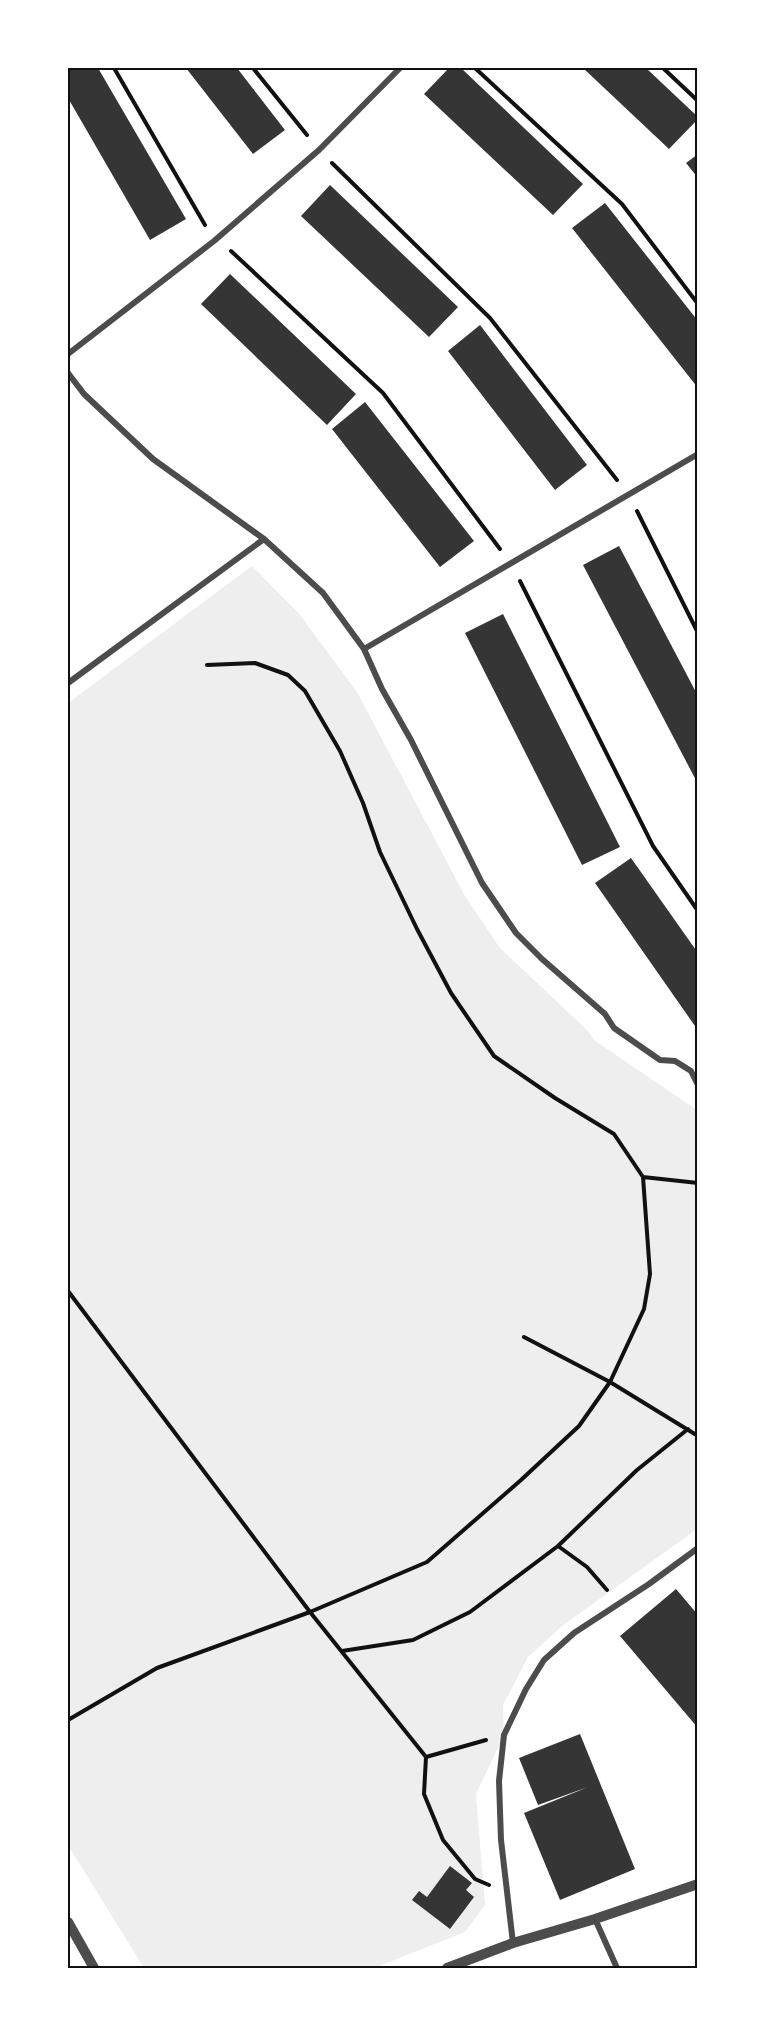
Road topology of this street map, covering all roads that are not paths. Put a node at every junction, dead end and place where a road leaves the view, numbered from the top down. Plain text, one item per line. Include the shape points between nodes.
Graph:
1 (400, 68) edge
2 (68, 354) edge
3 (68, 373) edge
4 (698, 454) edge
5 (264, 538) junction
6 (364, 649) junction
7 (68, 683) edge
8 (698, 1085) edge
9 (698, 1548) edge
10 (698, 1884) edge
11 (594, 1918) junction
12 (68, 1922) edge
13 (513, 1942) junction
14 (94, 1968) edge
15 (447, 1968) edge
16 (617, 1968) edge

1 - 2 street via 319,150 217,239
3 - 5 street via 84,394 153,459
4 - 6 street
5 - 6 street via 323,593
5 - 7 street
6 - 8 street via 482,883 516,933 605,1014 614,1028 660,1060 675,1061 691,1071
9 - 13 street via 574,1633 544,1660 504,1735 499,1781 501,1840
10 - 11 street
11 - 13 street
11 - 16 street
12 - 14 street
13 - 15 street

